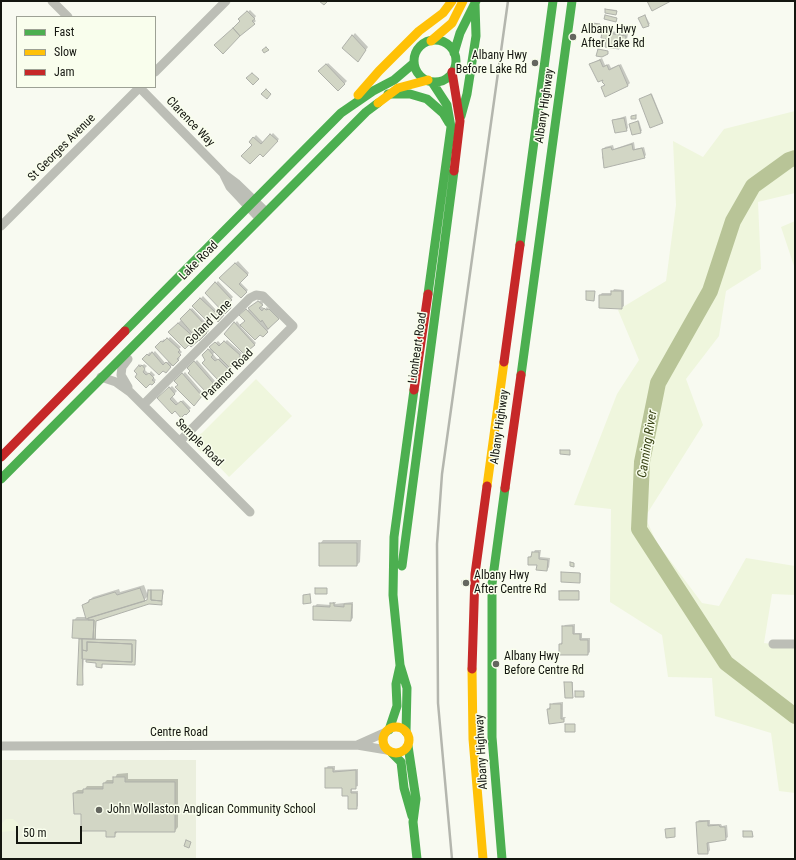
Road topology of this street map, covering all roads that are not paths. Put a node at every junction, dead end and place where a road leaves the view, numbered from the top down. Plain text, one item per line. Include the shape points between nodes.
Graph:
1 (52, 1) edge
2 (226, 1) edge
3 (452, 1) edge
4 (463, 1) edge
5 (553, 1) edge
6 (572, 1) edge
7 (476, 3) edge
8 (67, 16) edge
9 (431, 40) junction
10 (454, 53) junction
11 (414, 63) junction
12 (156, 71) edge
13 (452, 72) junction
14 (430, 81) junction
15 (138, 88) edge
16 (140, 88) edge
17 (388, 94) junction
18 (352, 104) junction
19 (460, 121) junction
20 (451, 127) junction
21 (252, 204) junction
22 (263, 215) junction
23 (1, 226) edge
24 (170, 308) junction
25 (293, 326) joint
26 (506, 346) junction
27 (524, 347) junction
28 (101, 377) junction
29 (130, 392) junction
30 (144, 405) junction
31 (180, 441) junction
32 (1, 457) edge
33 (1, 479) edge
34 (250, 512) dead end
35 (396, 627) junction
36 (773, 644) dead end
37 (795, 644) edge
38 (400, 665) junction
39 (388, 731) junction
40 (406, 732) junction
41 (492, 737) junction
42 (473, 739) junction
43 (357, 744) junction
44 (1, 746) edge
45 (408, 746) junction
46 (390, 751) junction
47 (413, 822) junction
48 (417, 859) edge
49 (483, 859) edge
50 (502, 859) edge

1 - 8 street
2 - 12 street
3 - 18 main road via 379,72
4 - 9 main road via 452,23
5 - 26 main road, Albany Highway
6 - 27 main road, Albany Highway
7 - 10 main road via 460,33
7 - 19 main road via 476,36
9 - 10 main road via 442,42
9 - 11 main road via 416,51
10 - 13 main road via 455,66
11 - 14 main road via 418,74
11 - 18 main road, Lake Road via 394,80
13 - 14 main road via 444,80
13 - 19 main road, Lionheart Road
14 - 17 main road, Lake Road via 408,84
14 - 20 main road, Lionheart Road via 447,104
15 - 23 street, St Georges Avenue
16 - 21 street, Clarence Way via 224,174 230,187
17 - 20 main road via 410,94 427,99 442,113
17 - 22 main road, Lake Road via 366,112
18 - 21 main road, Lake Road
19 - 35 main road, Lionheart Road via 402,551 401,597
20 - 35 main road, Lionheart Road via 394,536 393,595
21 - 22 street, Clarence Way
21 - 32 main road, Lake Road
22 - 24 main road, Lake Road
24 - 28 main road, Lake Road
24 - 29 street, Semple Road via 166,320 122,367 121,378
25 - 30 street, Goland Lane via 264,296 253,296
25 - 31 street, Paramor Road
26 - 27 main road
26 - 42 main road, Albany Highway via 475,574 472,656
27 - 41 main road, Albany Highway via 492,584
28 - 29 street, Semple Road via 116,382
28 - 33 main road, Lake Road
29 - 30 street, Semple Road
30 - 31 street, Semple Road
31 - 34 street, Semple Road
35 - 38 main road, Lionheart Road
36 - 37 street
38 - 39 main road, Lionheart Road via 396,684 398,706
38 - 40 main road, Lionheart Road via 407,688
39 - 40 main road via 396,727
39 - 43 street, Centre Road
39 - 46 main road via 383,743
40 - 45 main road via 409,738
41 - 42 main road
41 - 50 main road, Albany Highway
42 - 49 main road, Albany Highway
43 - 44 street, Centre Road
43 - 46 street, Centre Road
45 - 46 main road via 400,753
45 - 47 main road via 416,799
46 - 47 main road via 400,762 403,770 404,788
47 - 48 main road

